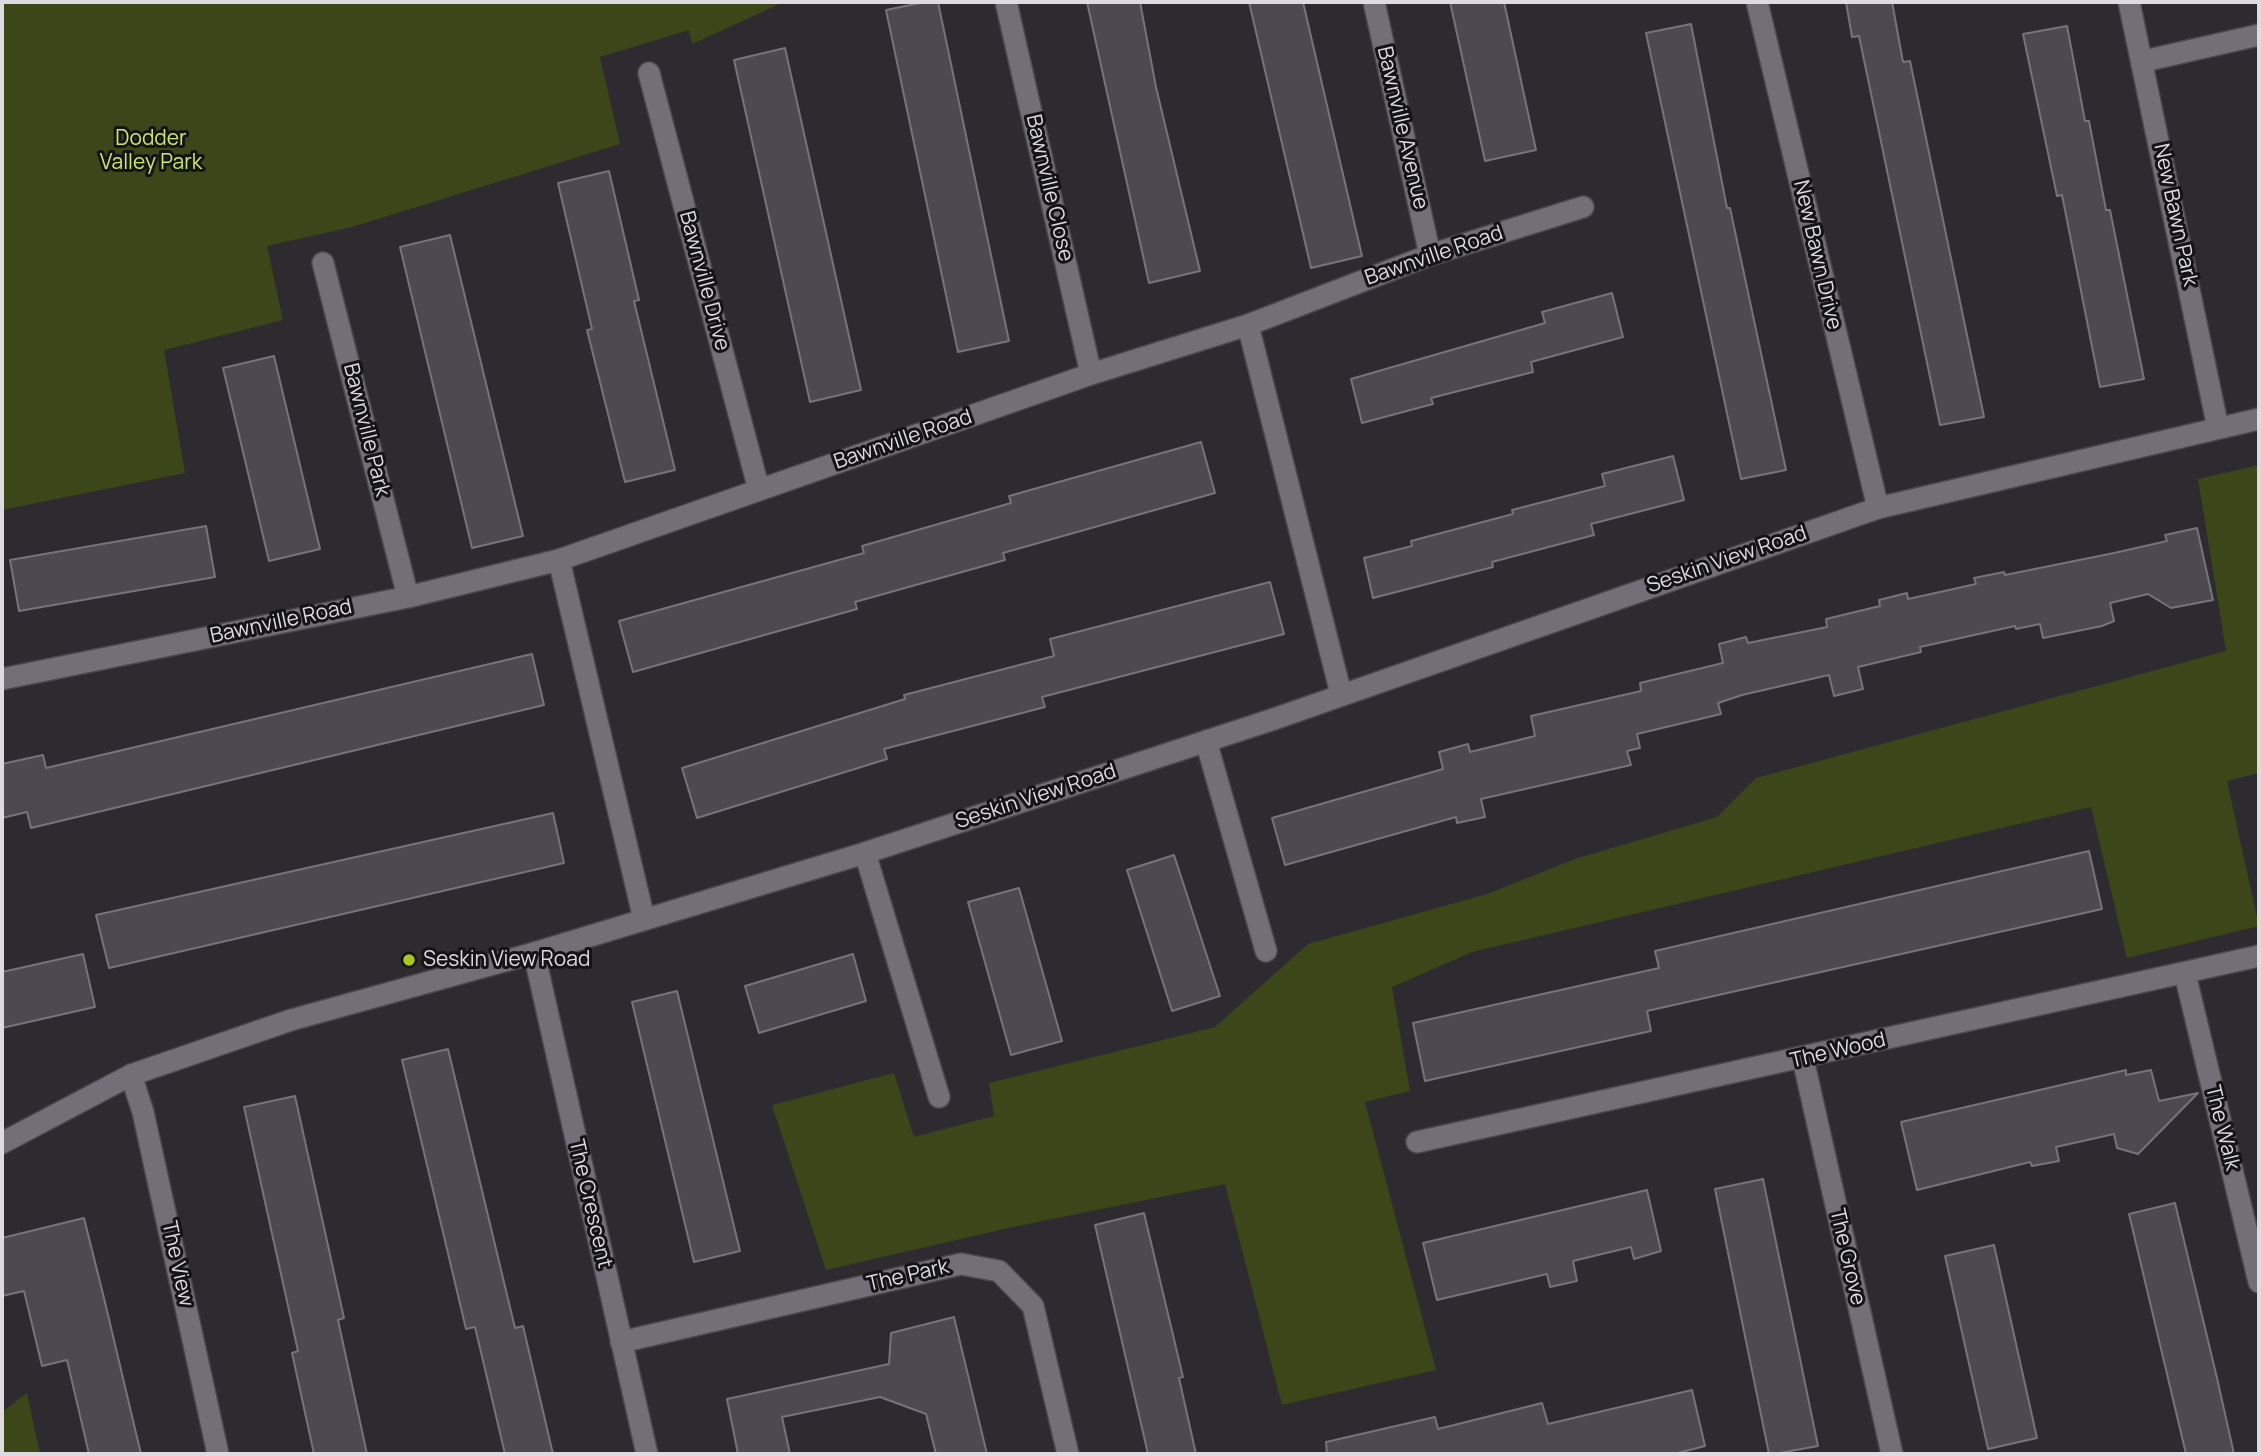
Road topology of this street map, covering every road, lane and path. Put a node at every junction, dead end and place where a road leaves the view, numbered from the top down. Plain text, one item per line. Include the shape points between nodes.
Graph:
1 (1006, 2) edge
2 (1374, 2) edge
3 (1757, 2) edge
4 (2129, 2) edge
5 (2259, 35) edge
6 (2144, 61) junction
7 (649, 73) dead end
8 (1583, 206) dead end
9 (1430, 255) junction
10 (323, 263) dead end
11 (1248, 324) junction
12 (1091, 374) junction
13 (2259, 419) edge
14 (2218, 428) junction
15 (759, 490) junction
16 (1878, 508) junction
17 (559, 560) junction
18 (408, 597) junction
19 (2, 679) edge
20 (1341, 694) junction
21 (1206, 741) junction
22 (865, 853) junction
23 (644, 919) junction
24 (1266, 951) dead end
25 (534, 953) junction
26 (2259, 957) edge
27 (2185, 974) junction
28 (1803, 1059) junction
29 (131, 1075) junction
30 (939, 1097) dead end
31 (2, 1143) edge
32 (1417, 1143) dead end
33 (2259, 1282) edge
34 (621, 1342) junction
35 (218, 1454) edge
36 (647, 1454) edge
37 (1068, 1454) edge
38 (1892, 1454) edge

1 - 12 street, Bawnville Close
2 - 9 street, Bawnville Avenue
3 - 16 street, New Bawn Drive
4 - 6 street, New Bawn Park
5 - 6 street
6 - 14 street, New Bawn Park
7 - 15 street, Bawnville Drive
8 - 9 street, Bawnville Road
9 - 11 street, Bawnville Road
10 - 18 street, Bawnville Park
11 - 12 street, Bawnville Road
11 - 20 street
12 - 15 street, Bawnville Road
13 - 14 street, Seskin View Road
14 - 16 street, Seskin View Road
15 - 17 street, Bawnville Road
16 - 20 street, Seskin View Road
17 - 18 street, Bawnville Road
17 - 23 street
18 - 19 street, Bawnville Road
20 - 21 street, Seskin View Road
21 - 22 street, Seskin View Road
21 - 24 street
22 - 23 street, Seskin View Road
22 - 30 street
23 - 25 street, Seskin View Road
25 - 29 street, Seskin View Road via 291,1020
25 - 34 street, The Crescent
26 - 27 street, The Wood
27 - 28 street, The Wood
27 - 33 street, The Walk
28 - 32 street, The Wood
28 - 38 street, The Grove
29 - 31 street, Seskin View Road
29 - 35 street, The View
34 - 36 street, The Crescent
34 - 37 street, The Park via 961,1264 999,1271 1033,1306

